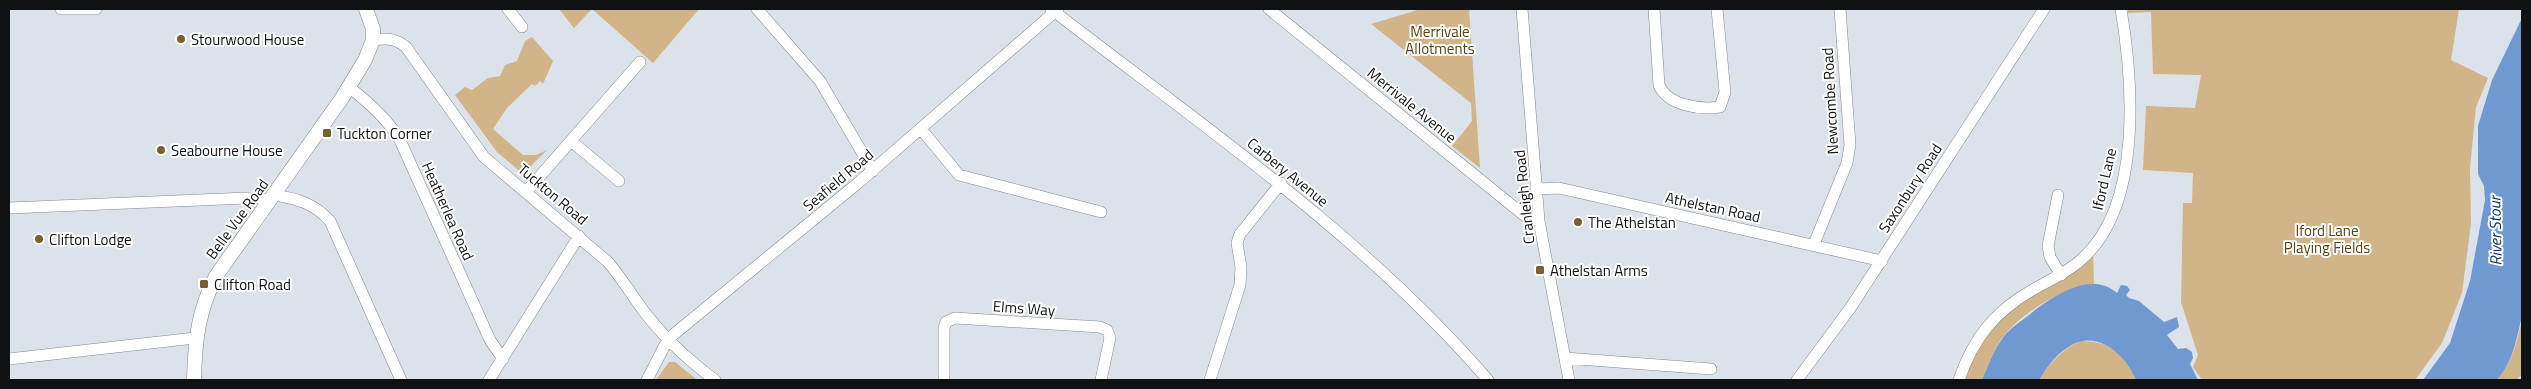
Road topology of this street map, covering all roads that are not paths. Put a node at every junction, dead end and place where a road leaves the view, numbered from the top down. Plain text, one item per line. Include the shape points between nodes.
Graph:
1 (61, 9) edge
2 (96, 9) edge
3 (366, 9) edge
4 (508, 9) edge
5 (758, 9) edge
6 (1269, 9) edge
7 (1522, 9) edge
8 (1654, 9) edge
9 (1717, 9) edge
10 (1840, 9) edge
11 (2044, 9) edge
12 (2121, 9) edge
13 (1055, 10) edge
14 (522, 27) dead end
15 (373, 40) junction
16 (640, 62) dead end
17 (349, 88) junction
18 (921, 129) junction
19 (571, 141) junction
20 (873, 170) junction
21 (619, 181) dead end
22 (1281, 183) junction
23 (1537, 189) junction
24 (526, 192) junction
25 (2058, 195) dead end
26 (272, 199) junction
27 (9, 208) edge
28 (1101, 212) dead end
29 (1539, 221) junction
30 (579, 236) junction
31 (1814, 244) junction
32 (1882, 260) junction
33 (2061, 274) junction
34 (195, 338) junction
35 (668, 339) junction
36 (1565, 358) junction
37 (9, 359) edge
38 (503, 359) junction
39 (1711, 369) dead end
40 (194, 380) edge
41 (401, 380) edge
42 (490, 380) edge
43 (647, 380) edge
44 (715, 380) edge
45 (944, 380) edge
46 (1101, 380) edge
47 (1210, 380) edge
48 (1488, 380) edge
49 (1569, 380) edge
50 (1796, 380) edge
51 (1959, 380) edge

1 - 2 street
3 - 15 main road
4 - 14 street
5 - 20 street via 820,81
6 - 29 street, Merrivale Avenue via 1525,216
7 - 23 street, Cranleigh Road
8 - 9 street via 1659,85 1663,95 1706,109 1720,106 1725,92
10 - 31 street, Newcombe Road via 1850,144 1847,163
11 - 32 street, Saxonbury Road
12 - 33 street, Iford Lane via 2130,121 2122,182 2113,215 2098,240 2083,259
13 - 18 street, Seafield Road
13 - 22 street, Carbery Avenue
15 - 17 main road, Belle Vue Road
15 - 24 street, Tuckton Road via 386,38 399,41 406,47 484,157
16 - 19 street
17 - 26 main road, Belle Vue Road
17 - 38 street, Heatherlea Road via 376,109 399,138 490,340
18 - 20 street, Seafield Road
18 - 28 street via 959,175
19 - 21 street
19 - 24 street
20 - 35 street, Seafield Road
22 - 47 street via 1240,234 1237,243 1240,285
22 - 48 street, Carbery Avenue via 1400,287
23 - 29 street, Cranleigh Road
23 - 31 street, Athelstan Road via 1559,188
24 - 30 street, Tuckton Road
25 - 33 street via 2048,246 2050,258
26 - 27 street
26 - 34 main road, Belle Vue Road via 216,276 206,296
26 - 41 street via 301,200 320,210 330,221
29 - 36 street, Cranleigh Road
30 - 35 street, Tuckton Road via 608,262
30 - 38 street
31 - 32 street, Athelstan Road
32 - 50 street, Saxonbury Road
33 - 51 street, Iford Lane via 2016,300 1994,318 1976,339
34 - 37 street
34 - 40 main road, Belle Vue Road
35 - 43 street, Seafield Road
35 - 44 street, Tuckton Road
36 - 39 street
36 - 49 street, Cranleigh Road
38 - 42 street
45 - 46 street, Elms Way via 944,328 946,322 955,318 1100,327 1107,330 1110,338

